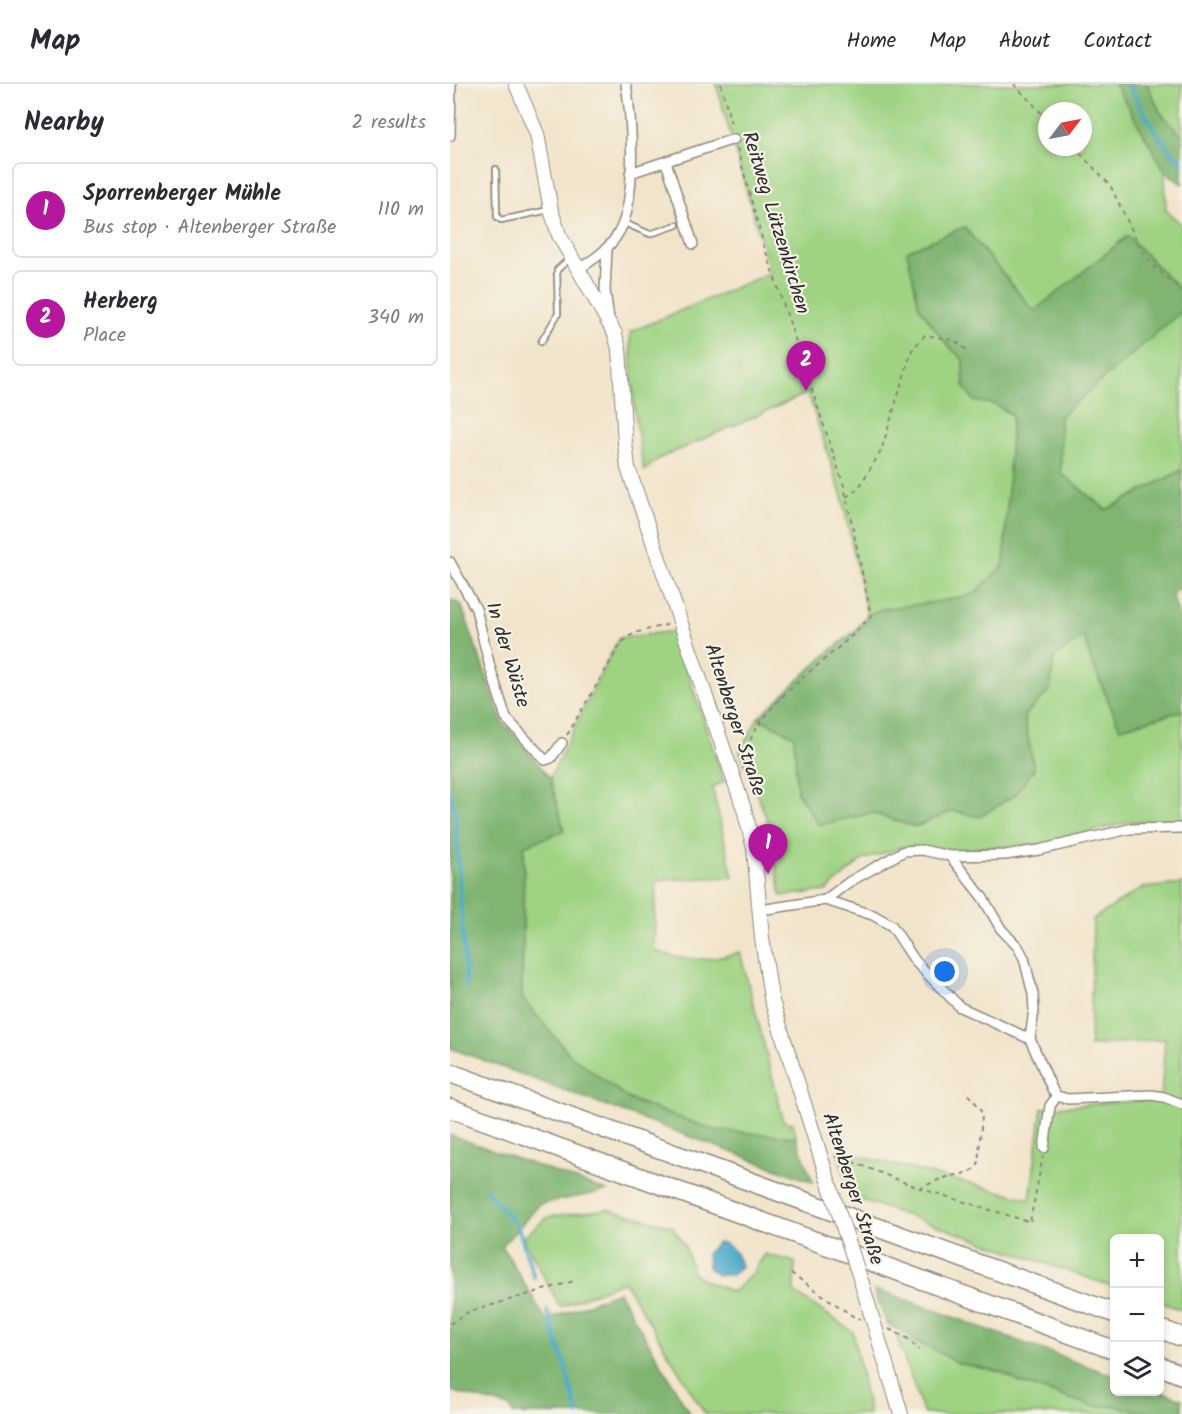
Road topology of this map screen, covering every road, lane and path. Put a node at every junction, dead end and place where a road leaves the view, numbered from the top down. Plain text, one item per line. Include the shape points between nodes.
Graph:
1 (451, 84) edge
2 (516, 84) edge
3 (626, 84) edge
4 (721, 84) edge
5 (1014, 84) edge
6 (1038, 109) edge
7 (450, 136) edge
8 (734, 139) junction
9 (1083, 156) edge
10 (666, 162) junction
11 (496, 169) dead end
12 (630, 173) junction
13 (551, 210) junction
14 (624, 223) junction
15 (677, 225) dead end
16 (693, 244) dead end
17 (606, 249) junction
18 (574, 264) junction
19 (1182, 290) edge
20 (610, 322) junction
21 (541, 342) dead end
22 (967, 350) dead end
23 (846, 497) junction
24 (450, 562) edge
25 (681, 620) junction
26 (562, 743) joint
27 (730, 770) junction
28 (1182, 828) edge
29 (950, 856) junction
30 (825, 900) junction
31 (760, 910) junction
32 (1030, 1039) junction
33 (450, 1073) edge
34 (964, 1091) dead end
35 (1057, 1096) junction
36 (1182, 1104) edge
37 (450, 1108) edge
38 (1044, 1148) joint
39 (820, 1158) junction
40 (919, 1188) junction
41 (791, 1273) dead end
42 (574, 1281) dead end
43 (1110, 1312) edge
44 (873, 1322) junction
45 (450, 1324) edge
46 (1164, 1330) edge
47 (1182, 1337) edge
48 (1110, 1349) edge
49 (919, 1350) dead end
50 (1164, 1368) edge
51 (1182, 1375) edge
52 (901, 1414) edge

1 - 7 street
2 - 13 main road, Altenberger Straße via 537,134
3 - 12 street
4 - 8 path, Reitweg Lützenkirchen
5 - 6 path
8 - 10 street
8 - 23 path, Reitweg Lützenkirchen via 764,246
9 - 19 path via 1110,185 1138,243 1156,269
10 - 12 street
10 - 16 street
11 - 13 lane via 498,218
12 - 14 street
13 - 18 main road, Altenberger Straße
14 - 15 lane via 650,234
14 - 17 street
17 - 18 street via 598,257
17 - 20 street via 605,290
18 - 20 main road, Altenberger Straße
18 - 21 lane via 557,270 558,314
20 - 25 main road, Altenberger Straße via 619,349 628,468
22 - 23 path via 954,340 925,335 912,350 880,451 858,489
23 - 27 path, Reitweg Lützenkirchen via 871,616 766,713 745,747 741,763
24 - 26 street, In der Wüste via 476,609 506,718 545,760
25 - 26 path via 634,633 622,642
25 - 27 main road, Altenberger Straße
27 - 31 main road, Altenberger Straße via 754,848
28 - 29 street via 1129,829 1005,855
29 - 30 street via 904,850
29 - 32 street via 1024,958 1033,994
30 - 31 street
30 - 32 street via 873,915 892,926 915,961 950,1000
31 - 39 main road, Altenberger Straße via 771,998
32 - 35 street
33 - 43 highway
34 - 40 path via 982,1114 978,1165
35 - 36 street via 1151,1095
35 - 38 street via 1050,1106
37 - 48 highway
38 - 40 path via 1030,1222
39 - 40 path via 840,1157
39 - 44 main road, Altenberger Straße, bridge
41 - 44 path via 857,1319
42 - 45 path via 468,1312
44 - 49 path via 907,1338
44 - 52 main road, Altenberger Straße
46 - 47 highway
50 - 51 highway

